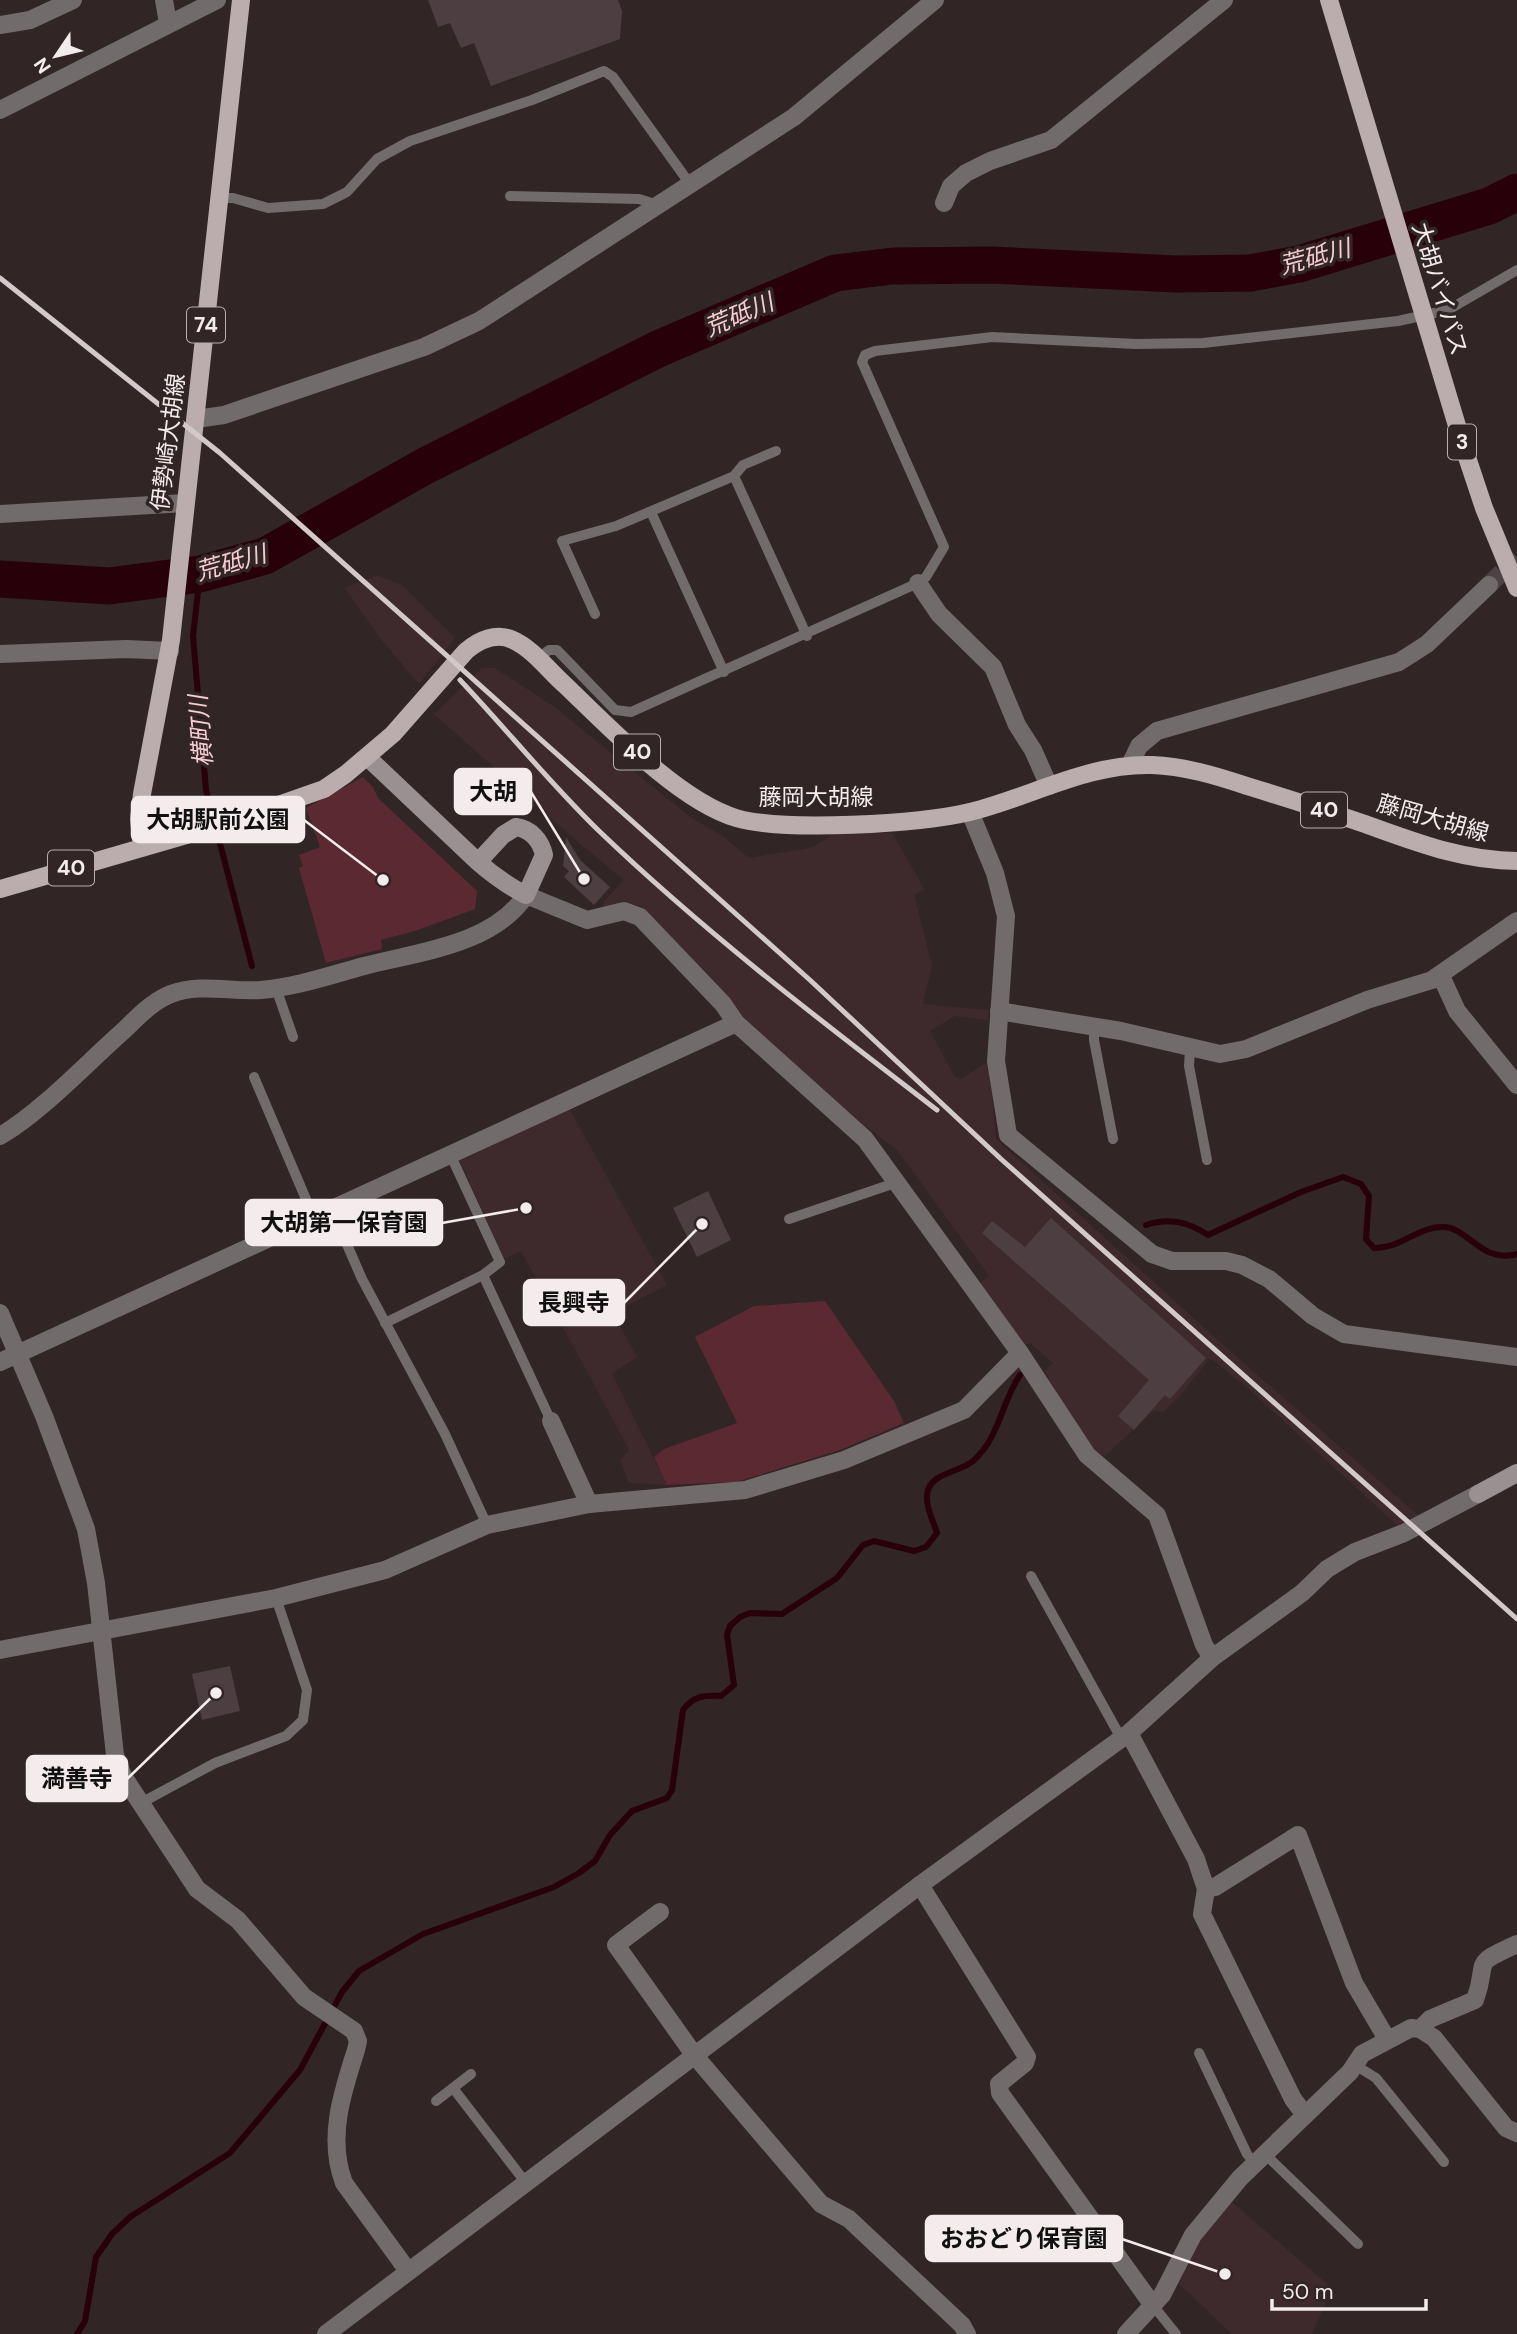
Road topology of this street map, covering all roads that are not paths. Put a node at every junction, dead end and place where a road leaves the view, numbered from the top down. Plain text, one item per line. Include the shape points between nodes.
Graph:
1 (73, 0) edge
2 (164, 0) edge
3 (218, 0) edge
4 (241, 0) edge
5 (934, 0) edge
6 (1224, 0) edge
7 (1329, 0) edge
8 (168, 23) junction
9 (0, 25) edge
10 (0, 110) edge
11 (690, 184) junction
12 (510, 196) dead end
13 (220, 198) junction
14 (944, 203) dead end
15 (658, 205) junction
16 (1517, 270) edge
17 (1423, 316) junction
18 (196, 419) junction
19 (776, 451) dead end
20 (734, 476) junction
21 (184, 506) junction
22 (650, 512) junction
23 (0, 514) edge
24 (918, 583) junction
25 (1489, 585) tunnel mouth
26 (1517, 588) edge
27 (595, 614) dead end
28 (807, 636) junction
29 (171, 646) junction
30 (0, 654) edge
31 (537, 659) junction
32 (724, 672) junction
33 (367, 757) junction
34 (1130, 765) junction
35 (1049, 786) junction
36 (970, 812) junction
37 (142, 847) junction
38 (1517, 861) edge
39 (478, 862) junction
40 (0, 889) edge
41 (526, 895) junction
42 (1517, 921) edge
43 (1441, 976) junction
44 (276, 988) junction
45 (999, 1011) junction
46 (736, 1023) junction
47 (1094, 1026) junction
48 (293, 1037) dead end
49 (1190, 1050) junction
50 (254, 1077) dead end
51 (1517, 1085) edge
52 (0, 1136) edge
53 (1113, 1139) dead end
54 (451, 1157) junction
55 (1207, 1160) dead end
56 (898, 1182) junction
57 (332, 1210) junction
58 (314, 1218) junction
59 (789, 1219) dead end
60 (483, 1275) junction
61 (0, 1313) edge
62 (385, 1322) junction
63 (1020, 1353) junction
64 (19, 1355) junction
65 (1517, 1357) edge
66 (0, 1362) edge
67 (551, 1421) joint
68 (1517, 1473) edge
69 (1478, 1494) joint
70 (589, 1504) junction
71 (487, 1525) junction
72 (1031, 1576) dead end
73 (276, 1598) junction
74 (100, 1633) junction
75 (0, 1650) edge
76 (1212, 1658) junction
77 (1125, 1735) junction
78 (139, 1804) junction
79 (920, 1885) junction
80 (1206, 1889) junction
81 (660, 1912) dead end
82 (1517, 1944) edge
83 (1420, 2029) junction
84 (1387, 2039) junction
85 (1199, 2053) dead end
86 (695, 2056) junction
87 (1355, 2066) junction
88 (471, 2074) dead end
89 (453, 2088) junction
90 (436, 2101) dead end
91 (1305, 2115) junction
92 (1517, 2133) edge
93 (1260, 2159) junction
94 (1444, 2162) dead end
95 (526, 2183) junction
96 (1358, 2244) dead end
97 (408, 2271) junction
98 (1152, 2304) junction
99 (326, 2334) edge
100 (967, 2334) edge
101 (1126, 2334) edge
102 (1176, 2334) edge

1 - 9 street via 30,20
2 - 8 street
3 - 8 street
4 - 13 main road, 伊勢崎大胡線 / 74
5 - 11 street via 794,117
6 - 14 street via 1051,140 965,173 951,186
7 - 17 main road, 大胡バイパス / 3
8 - 10 street
11 - 13 lane via 621,87 604,71 410,141 377,159 347,192 323,204 268,208
11 - 15 street
12 - 15 lane via 639,199
13 - 18 main road, 伊勢崎大胡線 / 74
15 - 18 street via 479,321 424,346 224,415
16 - 17 lane via 1458,305
17 - 24 lane via 1203,343 992,337 922,343 865,355 862,362 944,547 926,578
17 - 26 main road, 大胡バイパス / 3 via 1484,508
18 - 21 main road, 伊勢崎大胡線 / 74
19 - 20 lane via 743,465
20 - 22 lane
20 - 28 lane
21 - 23 street
21 - 29 main road, 伊勢崎大胡線 / 74
22 - 27 lane via 562,541
22 - 32 lane
24 - 28 lane
24 - 35 street via 939,614 993,667
25 - 34 street via 1427,644 1399,662 1157,731 1139,746
28 - 32 lane
29 - 30 street
29 - 37 main road, 伊勢崎大胡線 / 74 via 142,794
31 - 32 lane via 557,650 610,705 625,713
31 - 33 main road, 藤岡大胡線 / 40 via 502,637 475,643
31 - 36 main road, 藤岡大胡線 / 40 via 635,750 720,813 786,825
33 - 37 main road, 藤岡大胡線 / 40 via 324,789
33 - 39 main road
34 - 35 main road, 藤岡大胡線 / 40
34 - 38 main road, 藤岡大胡線 / 40 via 1157,765 1220,777 1444,851
35 - 36 main road, 藤岡大胡線 / 40
36 - 45 street via 995,873 1006,916
37 - 40 main road, 藤岡大胡線 / 40
39 - 41 main road
39 - 41 main road via 509,830 516,827 529,832 544,855
41 - 44 street via 500,922 455,942
41 - 46 street via 587,920 624,911 640,917
42 - 43 street
43 - 49 street via 1246,1049 1220,1055
43 - 51 street via 1457,1011
44 - 48 lane
44 - 52 street via 186,990 161,999
45 - 47 street
45 - 65 street via 996,1061 1007,1135 1140,1247 1172,1261 1242,1265 1269,1279 1313,1316 1344,1334
46 - 54 street
46 - 56 street via 865,1139
47 - 49 street
47 - 53 lane
49 - 55 lane
50 - 58 lane
54 - 57 street
54 - 60 lane via 500,1262
56 - 59 lane
56 - 63 street
57 - 58 street
57 - 62 lane
58 - 64 street
60 - 62 lane
60 - 67 lane
61 - 64 street
62 - 71 lane
63 - 70 street via 964,1410 844,1460 736,1492
63 - 76 street via 1087,1455 1157,1515
64 - 66 street
64 - 74 street via 86,1529
67 - 70 street
68 - 69 main road
69 - 76 street via 1335,1563 1302,1593
70 - 71 street
71 - 73 street via 385,1570
72 - 77 lane
73 - 74 street
73 - 78 lane via 307,1690 303,1720 286,1736 215,1763
74 - 75 street
74 - 78 street via 116,1755
76 - 77 street
77 - 79 street
77 - 80 street via 1196,1859
78 - 97 street via 197,1889 238,1920 304,1997 354,2031 358,2041 337,2123 338,2168
79 - 86 street
79 - 98 street via 1027,2057 999,2084 1000,2093
80 - 84 street via 1298,1835 1354,1983
80 - 91 street via 1202,1914
81 - 86 street via 616,1945
82 - 83 street via 1481,1965 1475,2000
83 - 84 street via 1411,2028
83 - 92 street via 1434,2038 1506,2128
84 - 87 street via 1368,2048
85 - 93 lane via 1247,2154
86 - 95 street
86 - 100 street via 821,2204 849,2219
87 - 91 street
87 - 94 lane via 1376,2078
88 - 89 lane
89 - 90 lane
89 - 95 lane
91 - 93 street
93 - 96 lane
93 - 98 street via 1193,2235 1162,2295
95 - 97 street
97 - 99 street
98 - 101 street
98 - 102 lane

